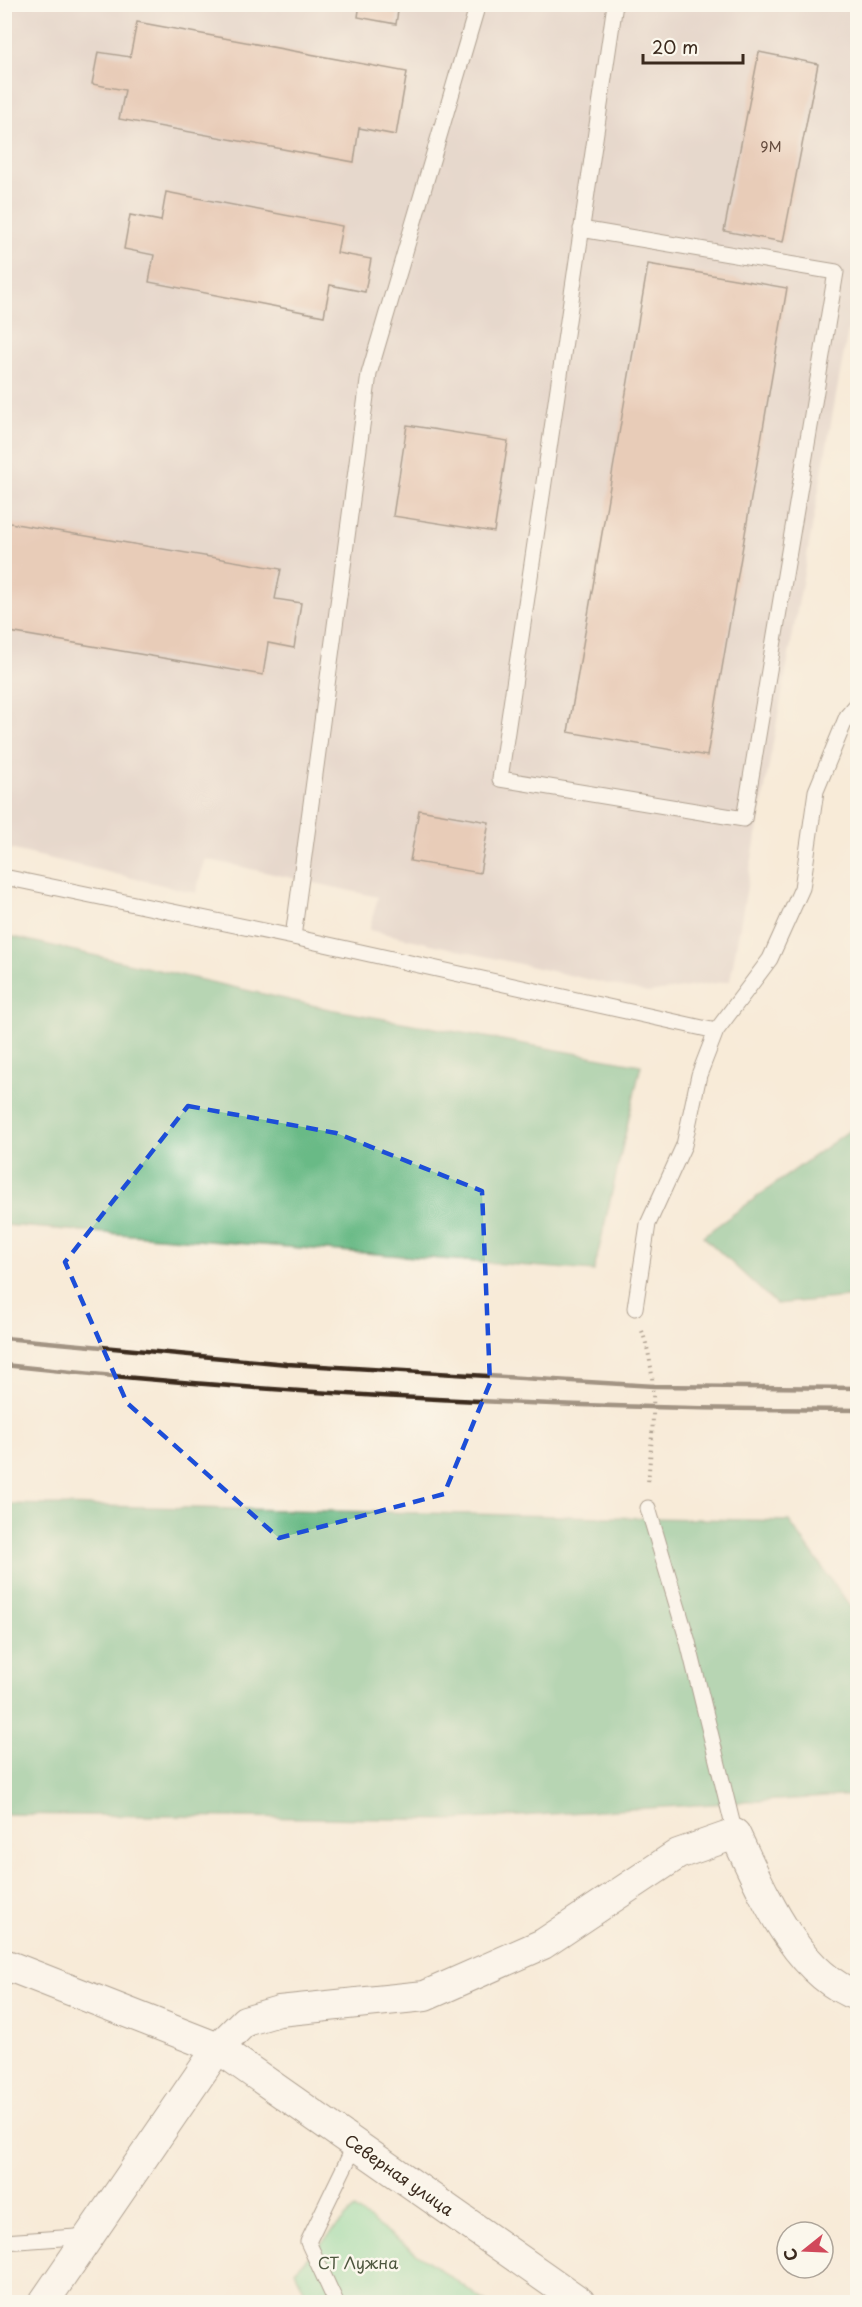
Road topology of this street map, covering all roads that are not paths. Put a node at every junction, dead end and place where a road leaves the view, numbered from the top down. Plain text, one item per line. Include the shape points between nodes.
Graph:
1 (478, 4) edge
2 (615, 4) edge
3 (581, 229) junction
4 (858, 703) edge
5 (4, 877) edge
6 (293, 937) junction
7 (716, 1031) junction
8 (635, 1308) road end
9 (648, 1508) road end
10 (735, 1834) junction
11 (4, 1964) edge
12 (858, 1996) edge
13 (218, 2048) junction
14 (355, 2145) junction
15 (90, 2236) junction
16 (4, 2242) edge
17 (44, 2302) edge
18 (336, 2302) edge
19 (580, 2302) edge

1 - 6 lane via 369,374
2 - 3 lane
3 - 3 lane via 500,778 744,819 836,272
4 - 7 lane via 847,716 816,791 802,888 770,959
5 - 6 lane
6 - 7 lane
7 - 8 lane via 699,1075 684,1145 648,1224
9 - 10 lane via 688,1642
10 - 12 street via 764,1894 805,1960 842,1990
10 - 13 street via 678,1854 543,1944 425,1996 279,2011 245,2021
11 - 13 street, Северная улица
13 - 14 street, Северная улица
13 - 15 street
14 - 18 lane via 308,2242
14 - 19 street, Северная улица
15 - 16 lane
15 - 17 street

